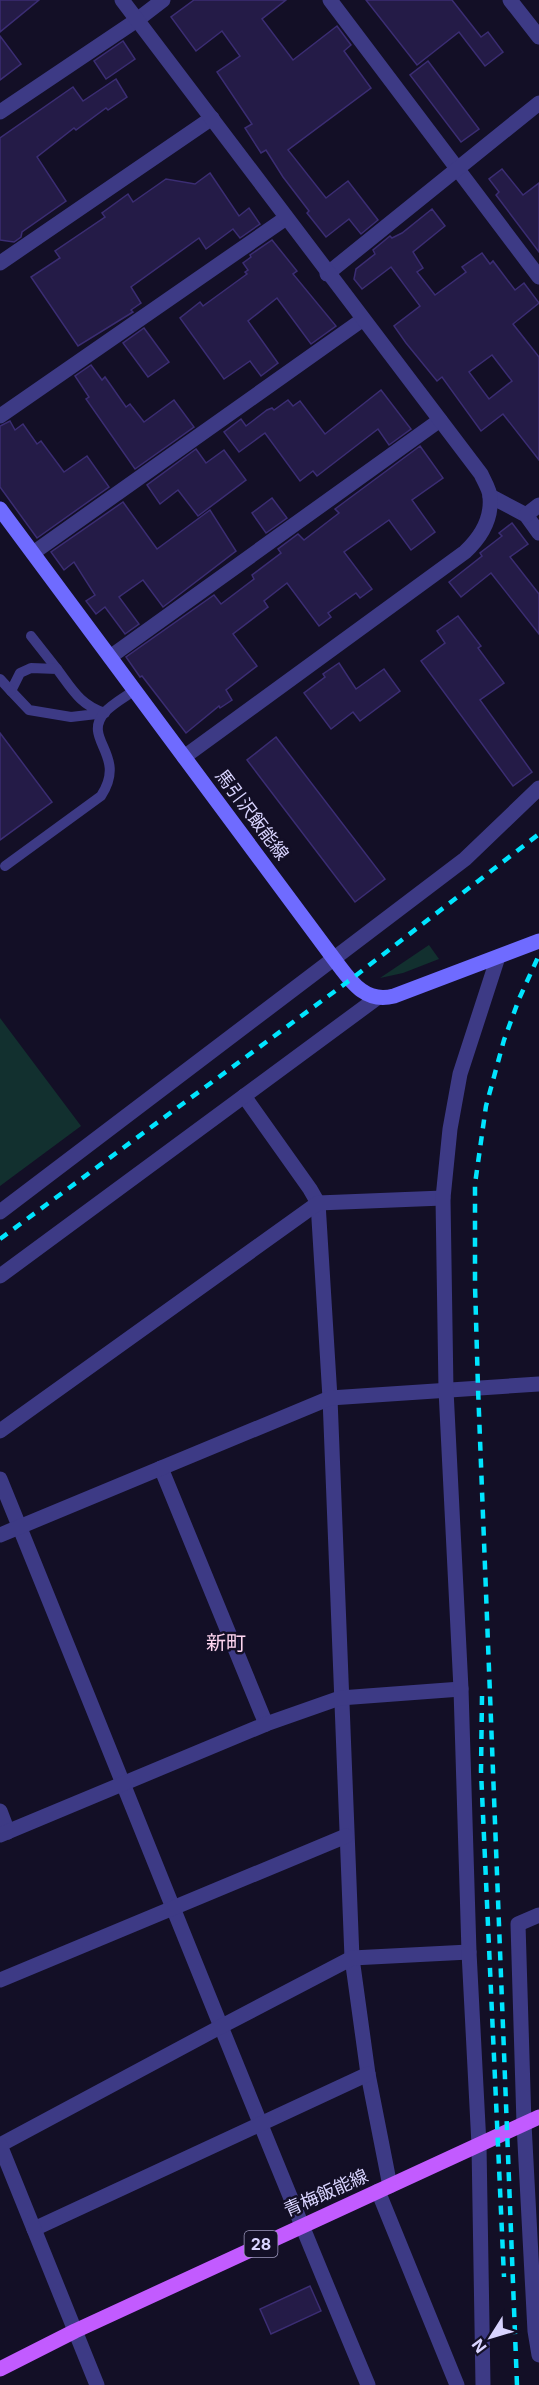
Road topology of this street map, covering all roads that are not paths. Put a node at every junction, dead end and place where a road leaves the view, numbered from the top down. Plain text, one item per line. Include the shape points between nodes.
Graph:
1 (122, 0) edge
2 (163, 0) edge
3 (330, 0) edge
4 (510, 0) edge
5 (137, 20) junction
6 (539, 37) edge
7 (539, 103) edge
8 (0, 112) edge
9 (212, 118) junction
10 (458, 170) junction
11 (286, 219) junction
12 (0, 263) edge
13 (327, 274) junction
14 (539, 277) edge
15 (362, 320) junction
16 (0, 416) edge
17 (440, 420) junction
18 (490, 496) junction
19 (539, 505) edge
20 (0, 509) edge
21 (526, 515) junction
22 (539, 533) edge
23 (33, 553) junction
24 (31, 636) dead end
25 (110, 657) junction
26 (57, 669) junction
27 (0, 679) edge
28 (135, 690) junction
29 (11, 691) junction
30 (105, 713) junction
31 (184, 757) junction
32 (539, 789) edge
33 (5, 866) dead end
34 (539, 941) edge
35 (498, 957) junction
36 (334, 959) junction
37 (377, 998) junction
38 (244, 1096) junction
39 (443, 1198) junction
40 (318, 1203) junction
41 (0, 1212) edge
42 (0, 1276) edge
43 (539, 1384) edge
44 (446, 1390) junction
45 (330, 1398) junction
46 (0, 1431) edge
47 (161, 1468) junction
48 (0, 1479) edge
49 (20, 1527) junction
50 (0, 1535) edge
51 (461, 1689) junction
52 (340, 1698) junction
53 (266, 1724) junction
54 (125, 1784) junction
55 (0, 1811) edge
56 (4, 1834) edge
57 (346, 1836) junction
58 (174, 1907) junction
59 (539, 1915) edge
60 (469, 1952) junction
61 (352, 1958) junction
62 (0, 1980) edge
63 (222, 2026) junction
64 (368, 2074) junction
65 (539, 2117) edge
66 (524, 2124) junction
67 (261, 2125) junction
68 (0, 2145) edge
69 (479, 2145) junction
70 (384, 2189) junction
71 (301, 2226) junction
72 (34, 2229) junction
73 (75, 2331) junction
74 (539, 2355) edge
75 (0, 2369) edge
76 (97, 2385) edge
77 (368, 2385) edge
78 (457, 2385) edge
79 (483, 2385) edge

1 - 5 street
2 - 5 street
3 - 10 street
4 - 6 street
5 - 8 street
5 - 9 street
7 - 10 street
9 - 11 street
9 - 12 street
10 - 13 street
10 - 14 street
11 - 13 street
11 - 16 street
13 - 15 street
15 - 17 street
15 - 23 street
17 - 18 street via 481,474
17 - 25 street
18 - 21 street
18 - 31 street via 487,522 465,552
19 - 21 street
20 - 23 main road, 馬引沢飯能線
21 - 22 street
23 - 25 main road, 馬引沢飯能線
24 - 26 lane
25 - 28 main road, 馬引沢飯能線
26 - 29 lane via 30,668 20,673
26 - 30 lane via 82,702
27 - 29 lane
28 - 30 lane
28 - 31 main road, 馬引沢飯能線
29 - 30 lane via 29,710 71,717
30 - 33 lane via 98,726 98,738 108,752 108,786 101,796
31 - 36 main road, 馬引沢飯能線
32 - 36 street via 465,859
34 - 35 main road
35 - 37 main road via 394,996
35 - 39 street via 460,1074
36 - 37 main road, 馬引沢飯能線 via 360,991
36 - 41 street
37 - 38 street
38 - 40 street
38 - 42 street
39 - 40 street
39 - 44 street
40 - 45 street
40 - 46 street
43 - 44 street
44 - 45 street
44 - 51 street
45 - 47 street
45 - 52 street
47 - 49 street
47 - 53 street
48 - 49 street
49 - 50 street
49 - 54 street
51 - 52 street
51 - 60 street
52 - 53 street
52 - 57 street
53 - 54 street
54 - 56 street
54 - 58 street
55 - 56 street
57 - 58 street
57 - 61 street
58 - 62 street
58 - 63 street
59 - 66 street via 518,1924
60 - 61 street
60 - 69 street
61 - 63 street
61 - 64 street
63 - 67 street
63 - 68 street
64 - 67 street
64 - 70 street
65 - 66 main road, 青梅飯能線 / 28
66 - 69 main road, 青梅飯能線 / 28
66 - 74 street
67 - 71 street
67 - 72 street
68 - 72 street
69 - 70 main road, 青梅飯能線 / 28
69 - 79 street
70 - 71 main road, 青梅飯能線 / 28
70 - 78 street
71 - 73 main road, 青梅飯能線 / 28
71 - 77 street
72 - 73 street
73 - 75 main road, 青梅飯能線 / 28
73 - 76 street

